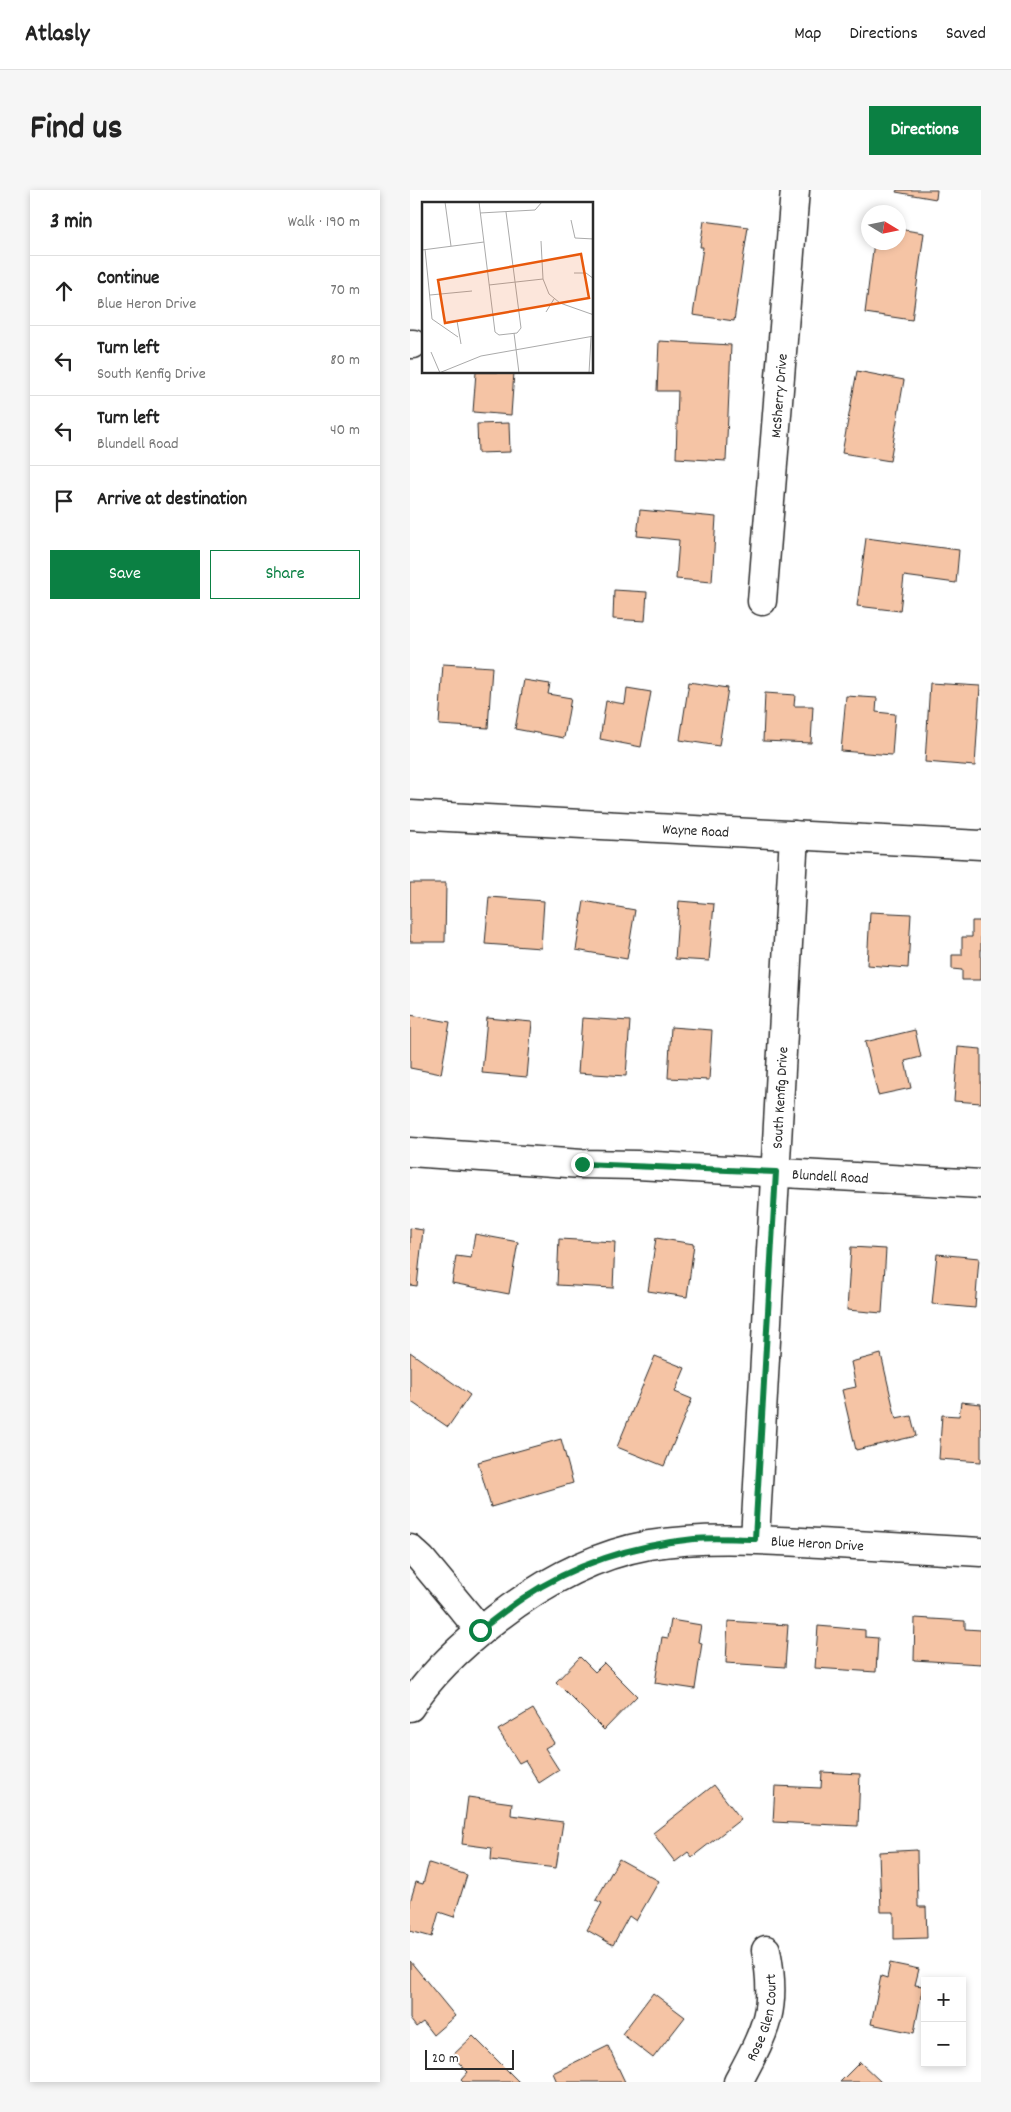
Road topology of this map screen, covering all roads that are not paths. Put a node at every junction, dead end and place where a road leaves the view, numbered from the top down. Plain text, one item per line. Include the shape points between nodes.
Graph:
1 (795, 190) edge
2 (762, 601) dead end
3 (410, 815) edge
4 (794, 835) junction
5 (981, 845) edge
6 (410, 1152) edge
7 (776, 1172) junction
8 (981, 1184) edge
9 (755, 1539) junction
10 (410, 1549) edge
11 (981, 1552) edge
12 (480, 1630) junction
13 (410, 1707) edge
14 (766, 1950) dead end
15 (738, 2082) edge

1 - 2 street, McSherry Drive
3 - 4 street, Wayne Road
4 - 5 street, Wayne Road
4 - 7 street, South Kenfig Drive
6 - 7 street, Blundell Road via 582,1164
7 - 8 street, Blundell Road
7 - 9 street, South Kenfig Drive
9 - 11 street, Blue Heron Drive
9 - 12 street, Blue Heron Drive via 696,1539 647,1546 596,1561 553,1580
10 - 12 street
12 - 13 street, Blue Heron Drive via 449,1660
14 - 15 street, Rose Glen Court via 771,1974 771,2005 763,2034

